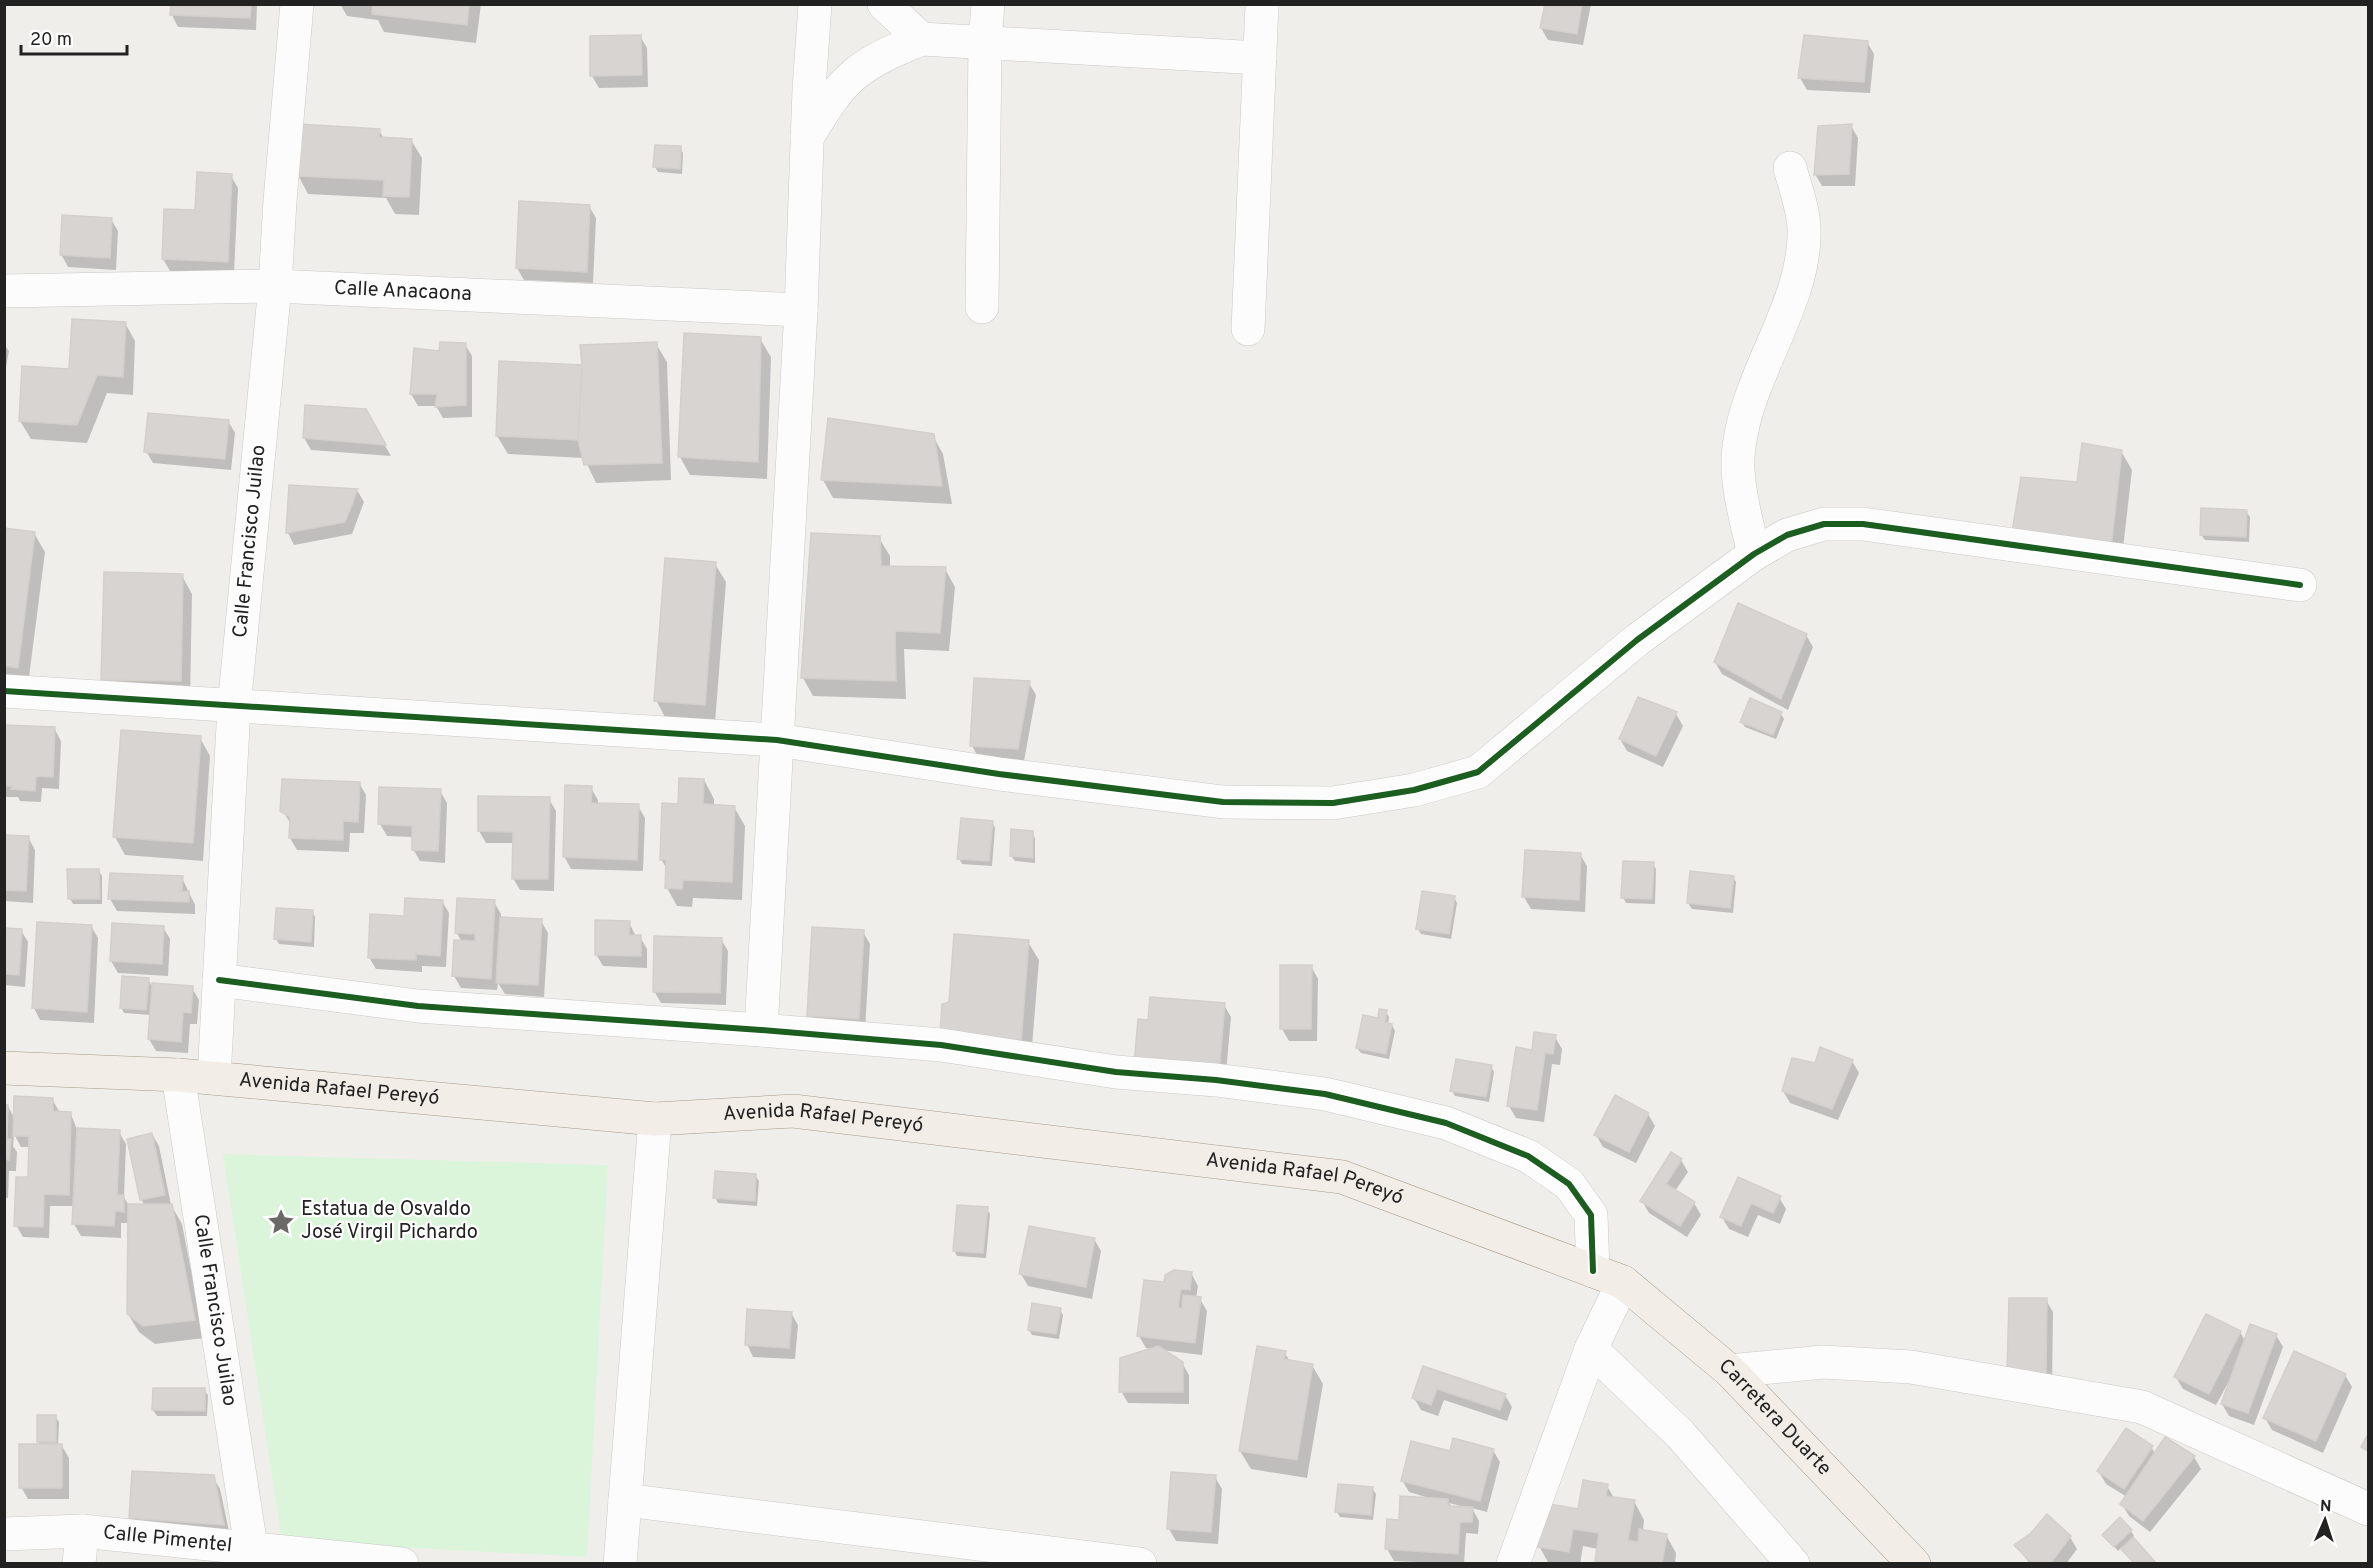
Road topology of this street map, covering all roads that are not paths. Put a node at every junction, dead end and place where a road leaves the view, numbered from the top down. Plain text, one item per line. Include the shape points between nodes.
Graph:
1 (297, 4) edge
2 (815, 4) edge
3 (884, 4) edge
4 (988, 4) edge
5 (1262, 4) edge
6 (921, 39) junction
7 (985, 43) junction
8 (1260, 58) junction
9 (806, 139) junction
10 (1790, 168) dead end
11 (275, 286) junction
12 (4, 291) edge
13 (982, 307) dead end
14 (801, 310) junction
15 (1248, 329) dead end
16 (1754, 554) junction
17 (2300, 585) dead end
18 (4, 692) edge
19 (234, 707) junction
20 (777, 740) junction
21 (219, 980) junction
22 (762, 1030) junction
23 (4, 1068) edge
24 (178, 1075) junction
25 (214, 1078) junction
26 (655, 1119) junction
27 (1593, 1271) junction
28 (1623, 1282) junction
29 (1591, 1349) junction
30 (1730, 1371) junction
31 (625, 1500) junction
32 (2368, 1509) edge
33 (82, 1531) junction
34 (4, 1534) edge
35 (251, 1547) junction
36 (79, 1563) edge
37 (402, 1563) edge
38 (620, 1563) edge
39 (1140, 1563) edge
40 (1513, 1563) edge
41 (1793, 1563) edge
42 (1914, 1563) edge

1 - 11 street, Calle Francisco Juilao
2 - 9 street
3 - 6 street
4 - 7 street
5 - 8 street
6 - 7 street
6 - 9 street via 884,55 855,74 834,96
7 - 8 street
7 - 13 street
8 - 15 street
9 - 14 street
10 - 16 street via 1804,229 1799,276 1753,388 1738,448 1742,503
11 - 12 street, Calle Anacaona
11 - 14 street, Calle Anacaona
11 - 19 street, Calle Francisco Juilao
14 - 20 street
16 - 17 street via 1787,535 1824,524 1863,524
16 - 20 street via 1637,640 1478,772 1414,790 1333,804 1223,802 999,774
18 - 19 street
19 - 20 street
19 - 21 street, Calle Francisco Juilao
20 - 22 street
21 - 22 street via 418,1006
21 - 25 street, Calle Francisco Juilao
22 - 27 street via 941,1045 1116,1072 1325,1094 1446,1123 1528,1156 1569,1184 1591,1215
23 - 24 main road, Avenida Rafael Pereyó
24 - 25 main road, Avenida Rafael Pereyó
24 - 35 street, Calle Francisco Juilao
25 - 26 main road, Avenida Rafael Pereyó
26 - 27 main road, Avenida Rafael Pereyó via 793,1110 1342,1177
26 - 31 street
27 - 28 main road, Avenida Rafael Pereyó
28 - 29 street
28 - 30 main road, Carretera Duarte
29 - 40 street
29 - 41 street via 1680,1434
30 - 32 street via 1823,1362 1911,1367 2142,1407
30 - 42 main road, Carretera Duarte
31 - 38 street
31 - 39 street
33 - 34 street, Calle Pimentel
33 - 35 street, Calle Pimentel
33 - 36 street
35 - 37 street, Calle Pimentel

